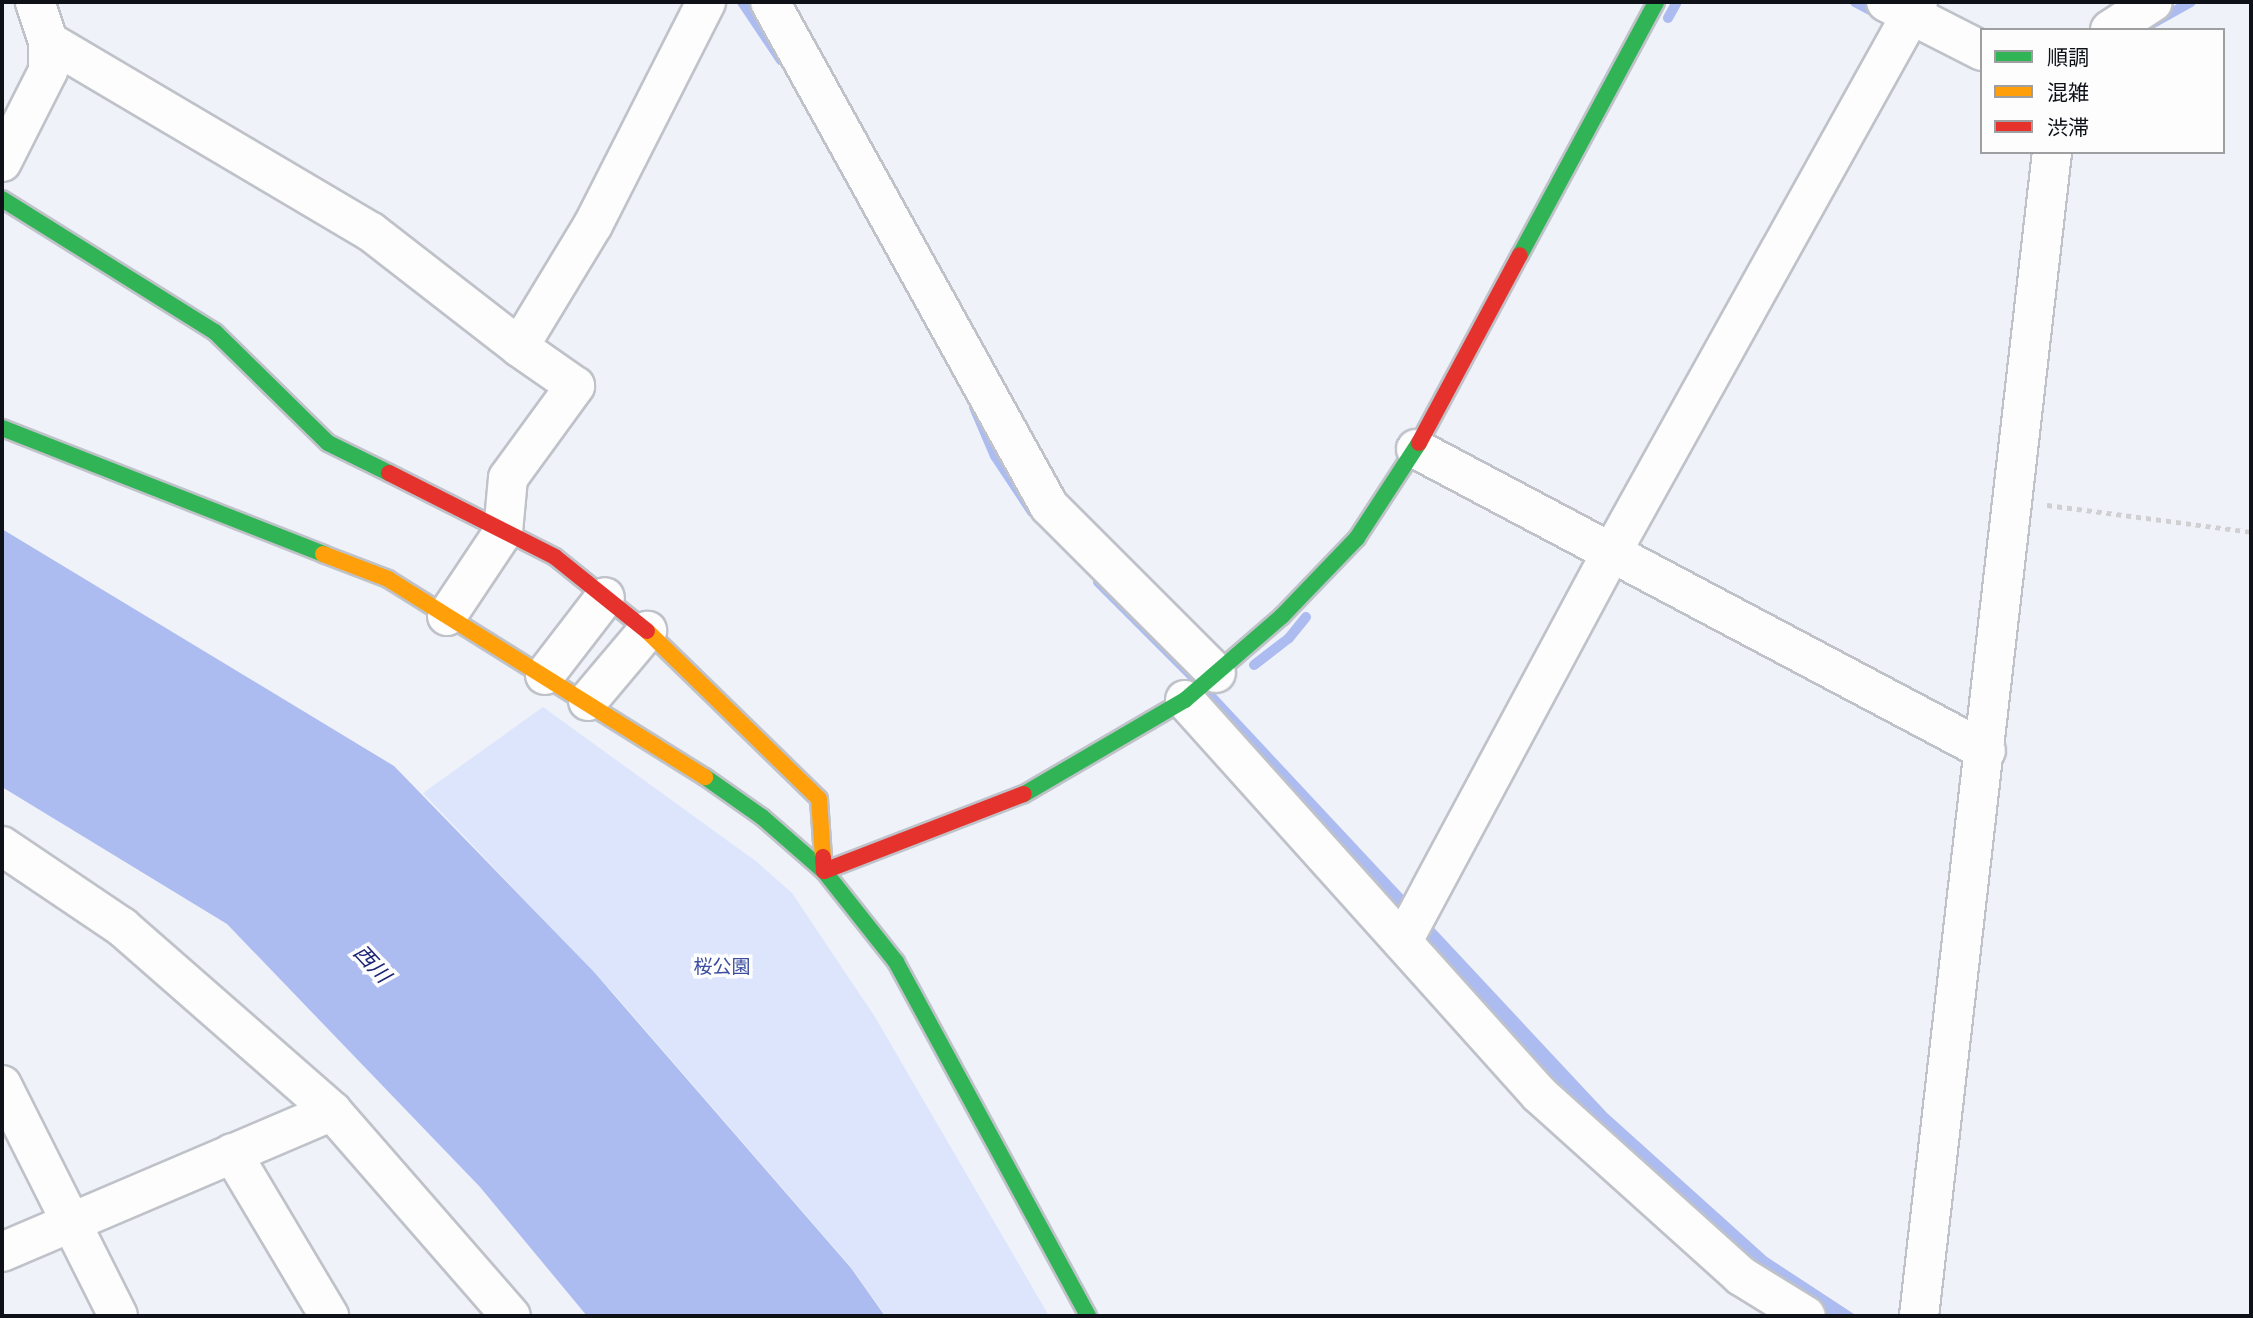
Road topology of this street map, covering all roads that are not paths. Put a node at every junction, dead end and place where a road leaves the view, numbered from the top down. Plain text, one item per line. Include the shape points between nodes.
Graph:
1 (35, 2) edge
2 (706, 2) edge
3 (770, 2) edge
4 (1656, 2) edge
5 (2153, 2) edge
6 (1905, 6) edge
7 (2113, 28) edge
8 (48, 41) junction
9 (1980, 50) edge
10 (2052, 154) edge
11 (2, 162) edge
12 (2, 198) edge
13 (519, 347) junction
14 (2, 428) edge
15 (1416, 449) junction
16 (503, 532) junction
17 (1613, 550) junction
18 (605, 597) junction
19 (447, 616) junction
20 (647, 631) junction
21 (1216, 673) junction
22 (545, 676) junction
23 (1185, 700) junction
24 (588, 701) junction
25 (1986, 751) junction
26 (2, 846) edge
27 (824, 872) junction
28 (1404, 939) junction
29 (2, 1085) edge
30 (332, 1111) junction
31 (232, 1153) junction
32 (71, 1222) junction
33 (2, 1252) edge
34 (118, 1316) edge
35 (329, 1316) edge
36 (511, 1316) edge
37 (1088, 1316) edge
38 (1806, 1316) edge
39 (1919, 1316) edge

1 - 8 street
2 - 13 street via 593,225
3 - 21 street via 1049,506
4 - 15 street
5 - 7 street
6 - 9 street
6 - 17 street
8 - 11 street via 48,71
8 - 13 street via 371,232
10 - 25 street
12 - 16 street via 215,332 328,443
13 - 16 street via 575,386 508,478
14 - 19 street via 388,579
15 - 17 street
15 - 21 street via 1357,538 1282,617
16 - 18 street via 555,558
16 - 19 street
17 - 25 street
17 - 28 street
18 - 20 street
18 - 22 street
19 - 22 street
20 - 24 street
20 - 27 street via 819,799
21 - 23 street
22 - 24 street
23 - 27 street via 1017,798
23 - 28 street
24 - 27 street via 762,817
25 - 39 street
26 - 30 street via 122,928
27 - 37 street via 896,962
28 - 38 street via 1539,1094 1582,1135 1741,1276
29 - 32 street
30 - 31 street
30 - 36 street
31 - 32 street
31 - 35 street
32 - 33 street
32 - 34 street

